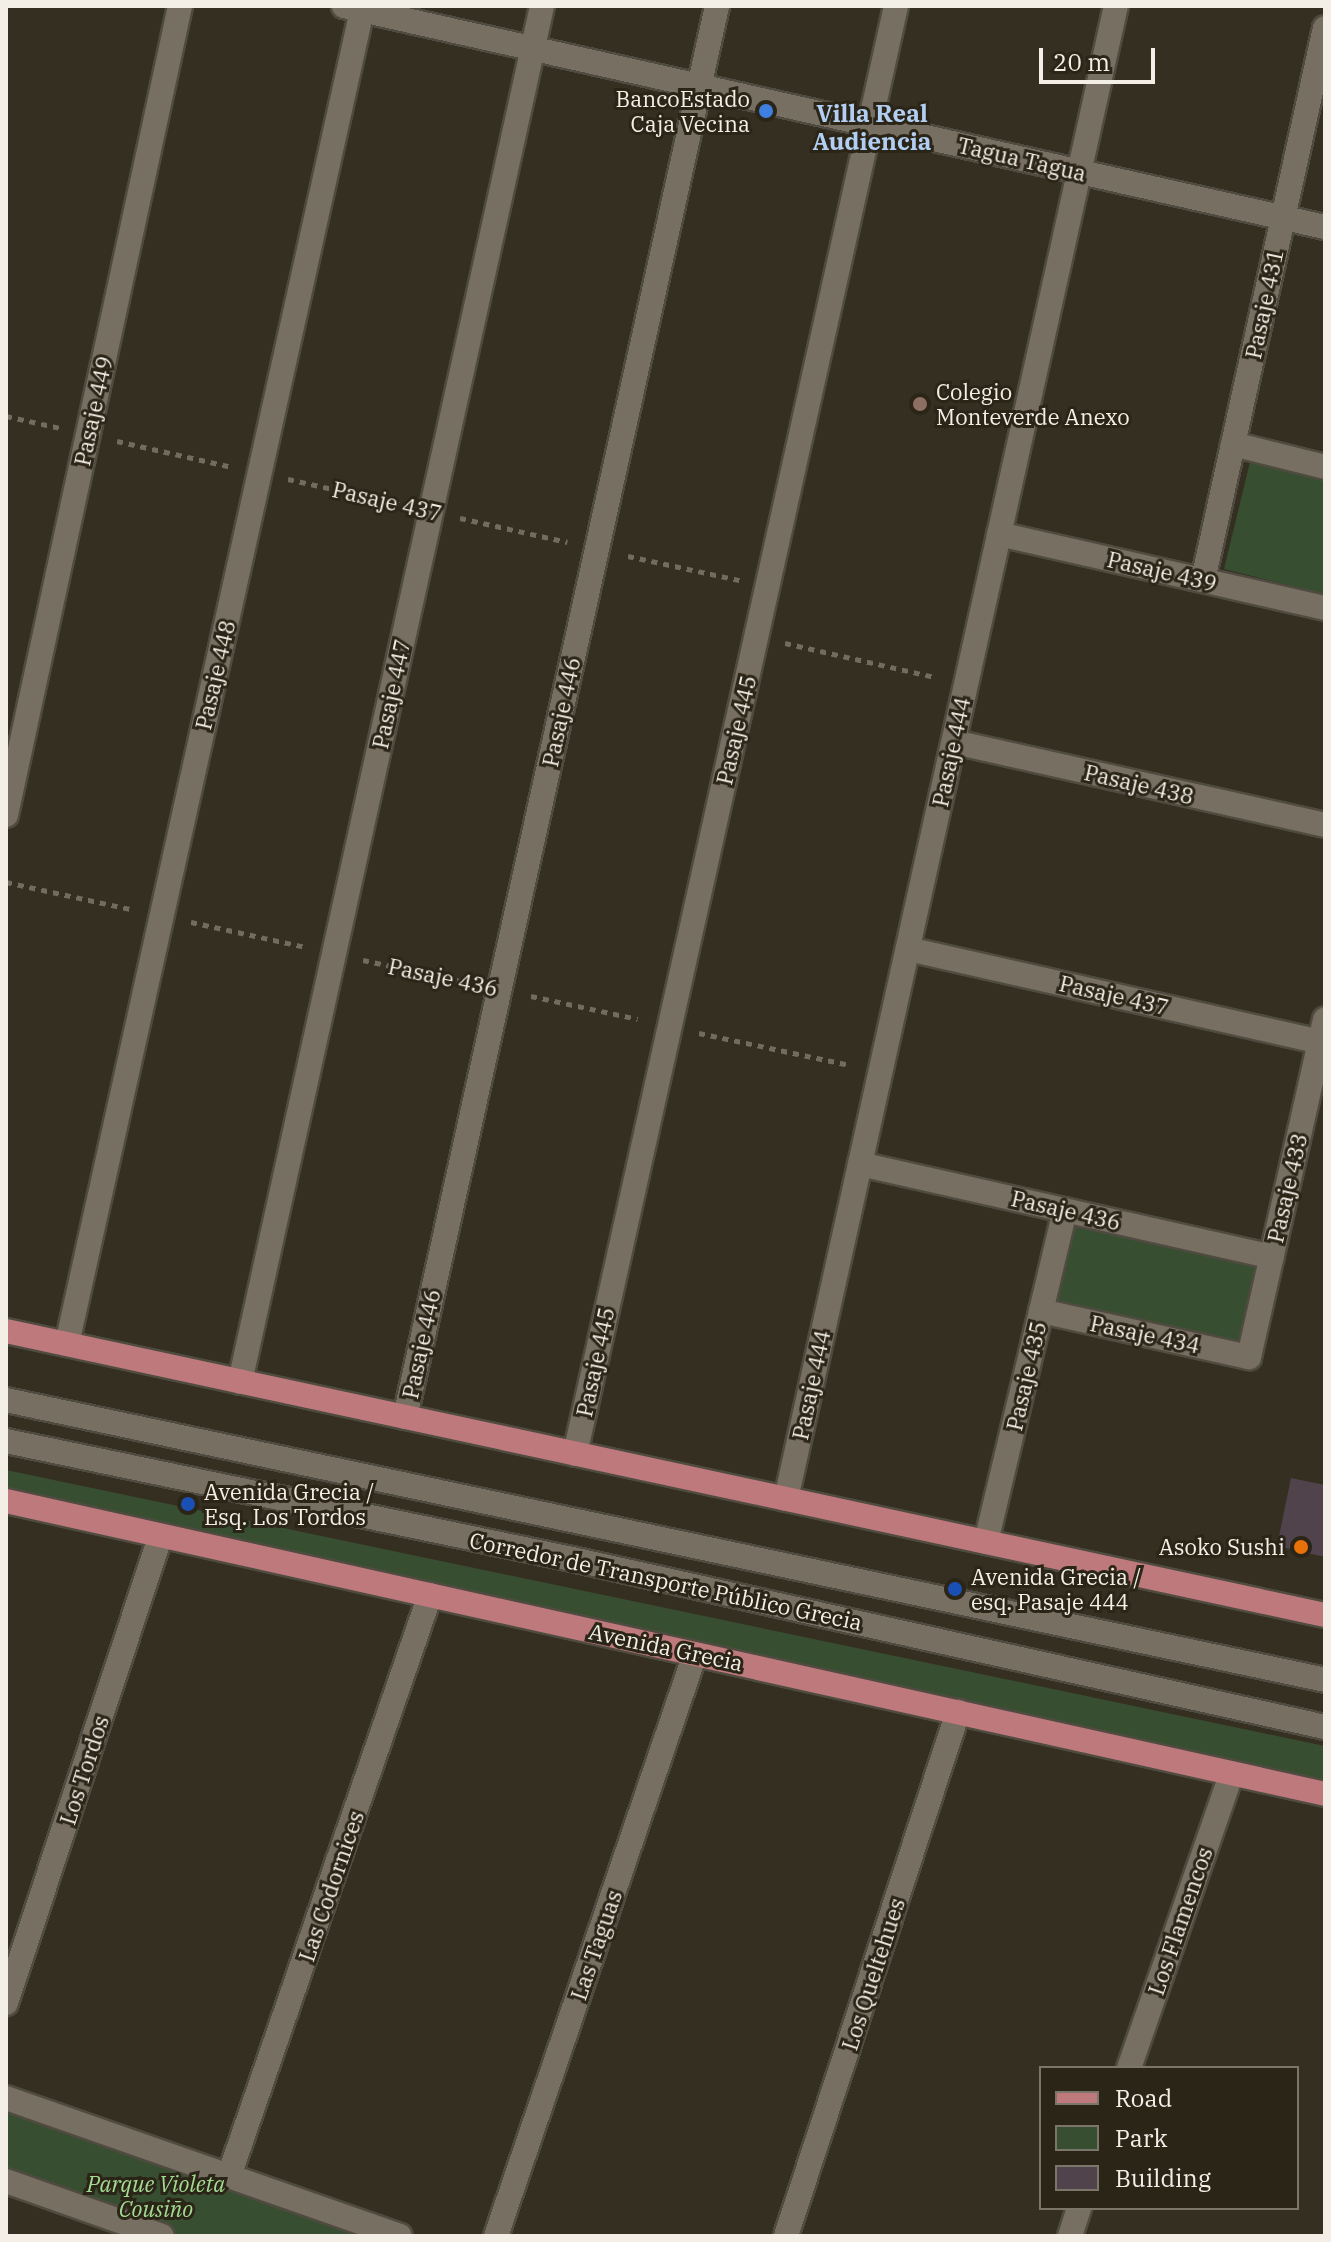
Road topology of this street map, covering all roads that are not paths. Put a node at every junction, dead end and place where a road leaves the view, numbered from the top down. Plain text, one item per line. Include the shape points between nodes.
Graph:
1 (180, 6) edge
2 (542, 6) edge
3 (717, 6) edge
4 (896, 6) edge
5 (1116, 6) edge
6 (356, 7) edge
7 (1325, 28) edge
8 (532, 48) junction
9 (699, 86) junction
10 (870, 124) junction
11 (1079, 172) junction
12 (1283, 217) junction
13 (1325, 227) edge
14 (1233, 444) junction
15 (1325, 467) edge
16 (999, 534) junction
17 (1203, 580) junction
18 (1325, 608) edge
19 (954, 742) junction
20 (6, 815) edge
21 (1325, 825) edge
22 (908, 949) junction
23 (1322, 1031) edge
24 (860, 1164) junction
25 (1065, 1210) junction
26 (1272, 1257) junction
27 (1041, 1311) junction
28 (6, 1331) edge
29 (67, 1344) junction
30 (1249, 1357) joint
31 (240, 1382) junction
32 (6, 1400) edge
33 (405, 1417) junction
34 (6, 1441) edge
35 (575, 1454) junction
36 (786, 1499) junction
37 (6, 1501) edge
38 (160, 1536) junction
39 (986, 1542) junction
40 (430, 1595) junction
41 (1325, 1615) edge
42 (695, 1654) junction
43 (1325, 1680) edge
44 (958, 1712) junction
45 (1325, 1727) edge
46 (1232, 1773) junction
47 (1325, 1794) edge
48 (6, 2003) edge
49 (1130, 2066) edge
50 (6, 2098) edge
51 (229, 2176) junction
52 (6, 2181) edge
53 (1078, 2210) edge
54 (162, 2236) edge
55 (399, 2236) edge
56 (496, 2236) edge
57 (786, 2236) edge
58 (1070, 2236) edge

1 - 20 street, Pasaje 449
2 - 8 street, Pasaje 447
3 - 9 street, Pasaje 446
4 - 10 street, Pasaje 445
5 - 11 street, Pasaje 444
6 - 8 street, Tagua Tagua
6 - 29 street, Pasaje 448 via 260,473
7 - 12 street, Pasaje 431
8 - 9 street, Tagua Tagua
8 - 31 street, Pasaje 447
9 - 10 street, Tagua Tagua
9 - 33 street, Pasaje 446
10 - 11 street, Tagua Tagua
10 - 35 street, Pasaje 445
11 - 12 street, Tagua Tagua
11 - 16 street, Pasaje 444
12 - 13 street, Tagua Tagua
12 - 14 street, Pasaje 431
14 - 15 street
14 - 17 street, Pasaje 431
16 - 17 street, Pasaje 439
16 - 19 street, Pasaje 444
17 - 18 street, Pasaje 439
19 - 21 street, Pasaje 438
19 - 22 street, Pasaje 444
22 - 23 street, Pasaje 437
22 - 24 street, Pasaje 444
23 - 26 street, Pasaje 433
24 - 25 street, Pasaje 436
24 - 36 street, Pasaje 444
25 - 26 street, Pasaje 436
25 - 27 street, Pasaje 435
26 - 30 street, Pasaje 433
27 - 30 street, Pasaje 434
27 - 39 street, Pasaje 435
28 - 29 main road
29 - 31 main road
31 - 33 main road
32 - 43 street, Corredor de Transporte Público Grecia
33 - 35 main road
34 - 45 street, Corredor de Transporte Público Grecia via 572,1559
35 - 36 main road
36 - 39 main road
37 - 38 main road, Avenida Grecia
38 - 40 main road, Avenida Grecia
38 - 48 street, Los Tordos
39 - 41 main road
40 - 42 main road, Avenida Grecia
40 - 51 street, Las Codornices
42 - 44 main road, Avenida Grecia
42 - 56 street, Las Taguas
44 - 46 main road, Avenida Grecia
44 - 57 street, Los Queltehues
46 - 47 main road, Avenida Grecia
46 - 49 street, Los Flamencos
50 - 51 street
51 - 55 street
52 - 54 street
53 - 58 street

